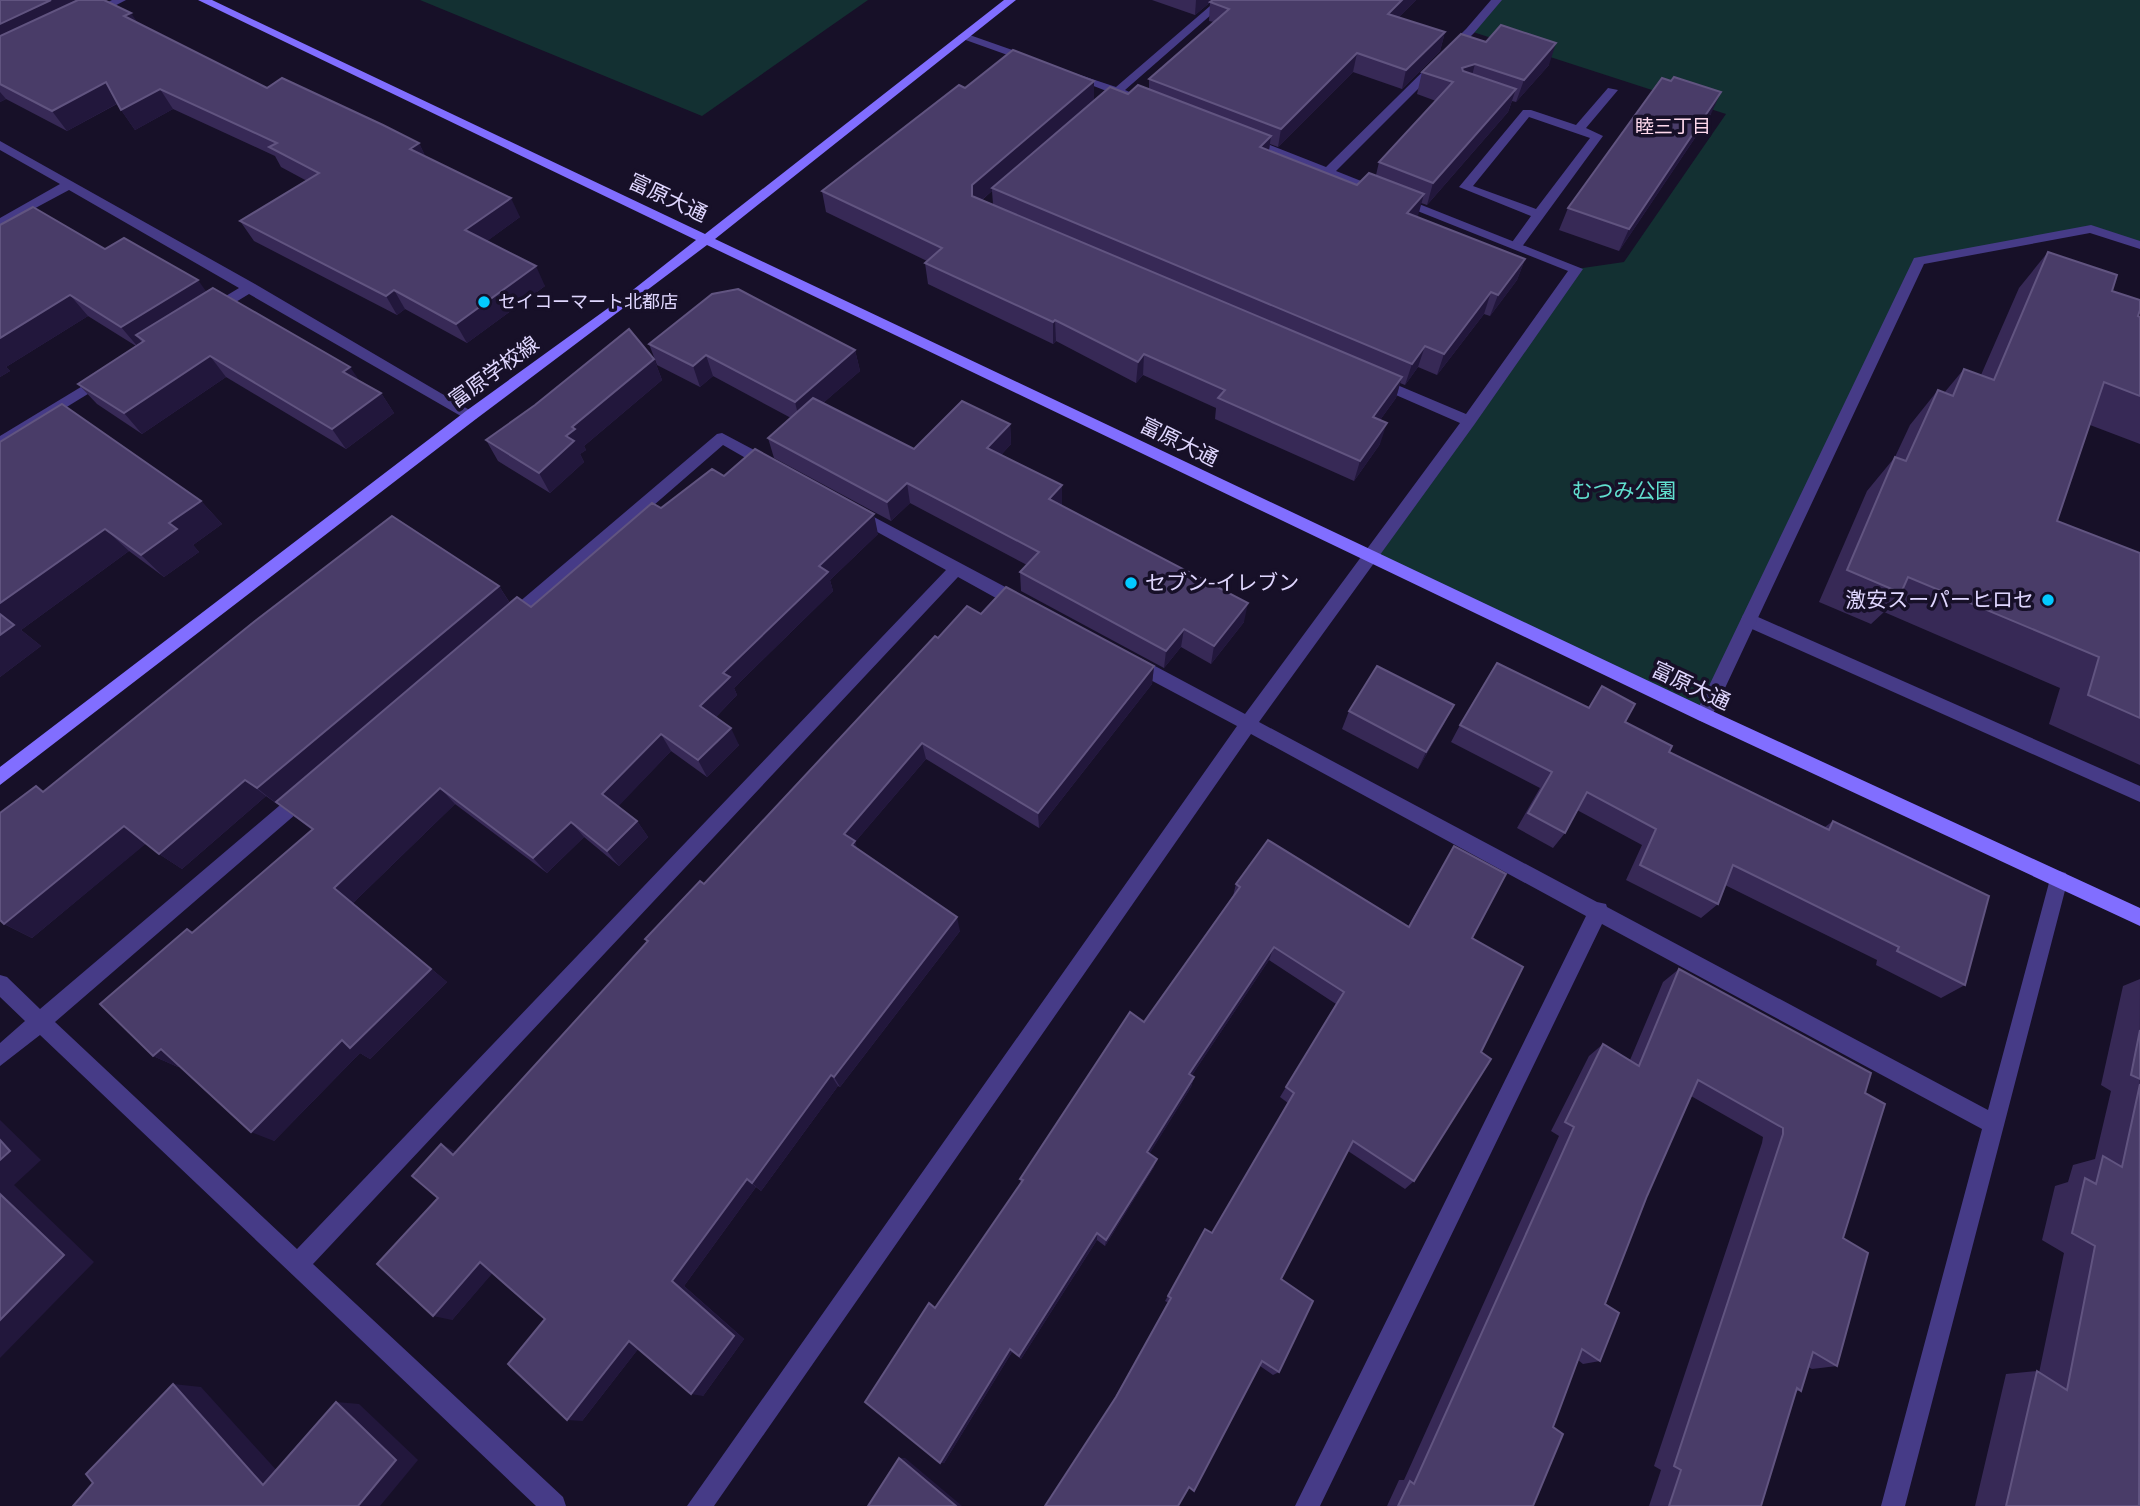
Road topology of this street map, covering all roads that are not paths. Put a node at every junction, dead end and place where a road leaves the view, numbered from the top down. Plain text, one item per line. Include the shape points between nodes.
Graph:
1 (121, 0) edge
2 (203, 0) edge
3 (1012, 0) edge
4 (1223, 0) edge
5 (1497, 0) edge
6 (85, 18) edge
7 (964, 36) junction
8 (1612, 90) dead end
9 (1117, 92) junction
10 (1142, 101) edge
11 (1098, 109) edge
12 (1578, 130) junction
13 (1229, 134) edge
14 (0, 145) edge
15 (1328, 172) junction
16 (68, 186) junction
17 (1539, 214) junction
18 (0, 223) edge
19 (707, 239) junction
20 (1516, 245) junction
21 (2140, 245) edge
22 (250, 287) junction
23 (193, 322) edge
24 (114, 372) edge
25 (1369, 378) edge
26 (471, 415) junction
27 (1469, 421) junction
28 (0, 443) edge
29 (780, 471) edge
30 (839, 504) edge
31 (1370, 557) junction
32 (956, 569) junction
33 (1041, 614) edge
34 (1749, 620) junction
35 (491, 635) edge
36 (1114, 653) edge
37 (1704, 715) junction
38 (1248, 724) junction
39 (0, 777) edge
40 (323, 779) edge
41 (2140, 794) edge
42 (2060, 878) junction
43 (1599, 910) junction
44 (2140, 918) edge
45 (0, 984) edge
46 (40, 1020) junction
47 (0, 1056) edge
48 (1995, 1125) junction
49 (298, 1264) junction
50 (554, 1506) edge
51 (699, 1506) edge
52 (1307, 1506) edge
53 (1894, 1506) edge

1 - 6 street
2 - 19 street, 富原大通
3 - 7 street, 富原学校線
4 - 9 street
5 - 15 street
7 - 9 street
7 - 19 street, 富原学校線
8 - 12 street
9 - 10 street
9 - 11 street
12 - 17 street via 1597,136
12 - 17 street via 1520,110 1465,187
13 - 15 street
14 - 16 street
15 - 20 street
16 - 18 street
16 - 22 street
17 - 20 street
19 - 26 street, 富原学校線
19 - 31 street, 富原大通
20 - 27 street via 1576,269
21 - 34 street via 2091,229 1919,261
22 - 23 street
22 - 26 street
24 - 28 street
25 - 27 street
26 - 39 street, 富原学校線
27 - 31 street
29 - 35 street via 722,438
30 - 32 street
31 - 37 street, 富原大通
31 - 38 street
32 - 33 street
32 - 49 street
34 - 37 street
34 - 41 street
36 - 38 street
37 - 42 street, 富原大通
38 - 43 street
38 - 51 street
40 - 46 street
42 - 44 street, 富原大通
42 - 48 street
43 - 48 street
43 - 52 street
45 - 46 street
46 - 47 street
46 - 49 street
48 - 53 street
49 - 50 street

